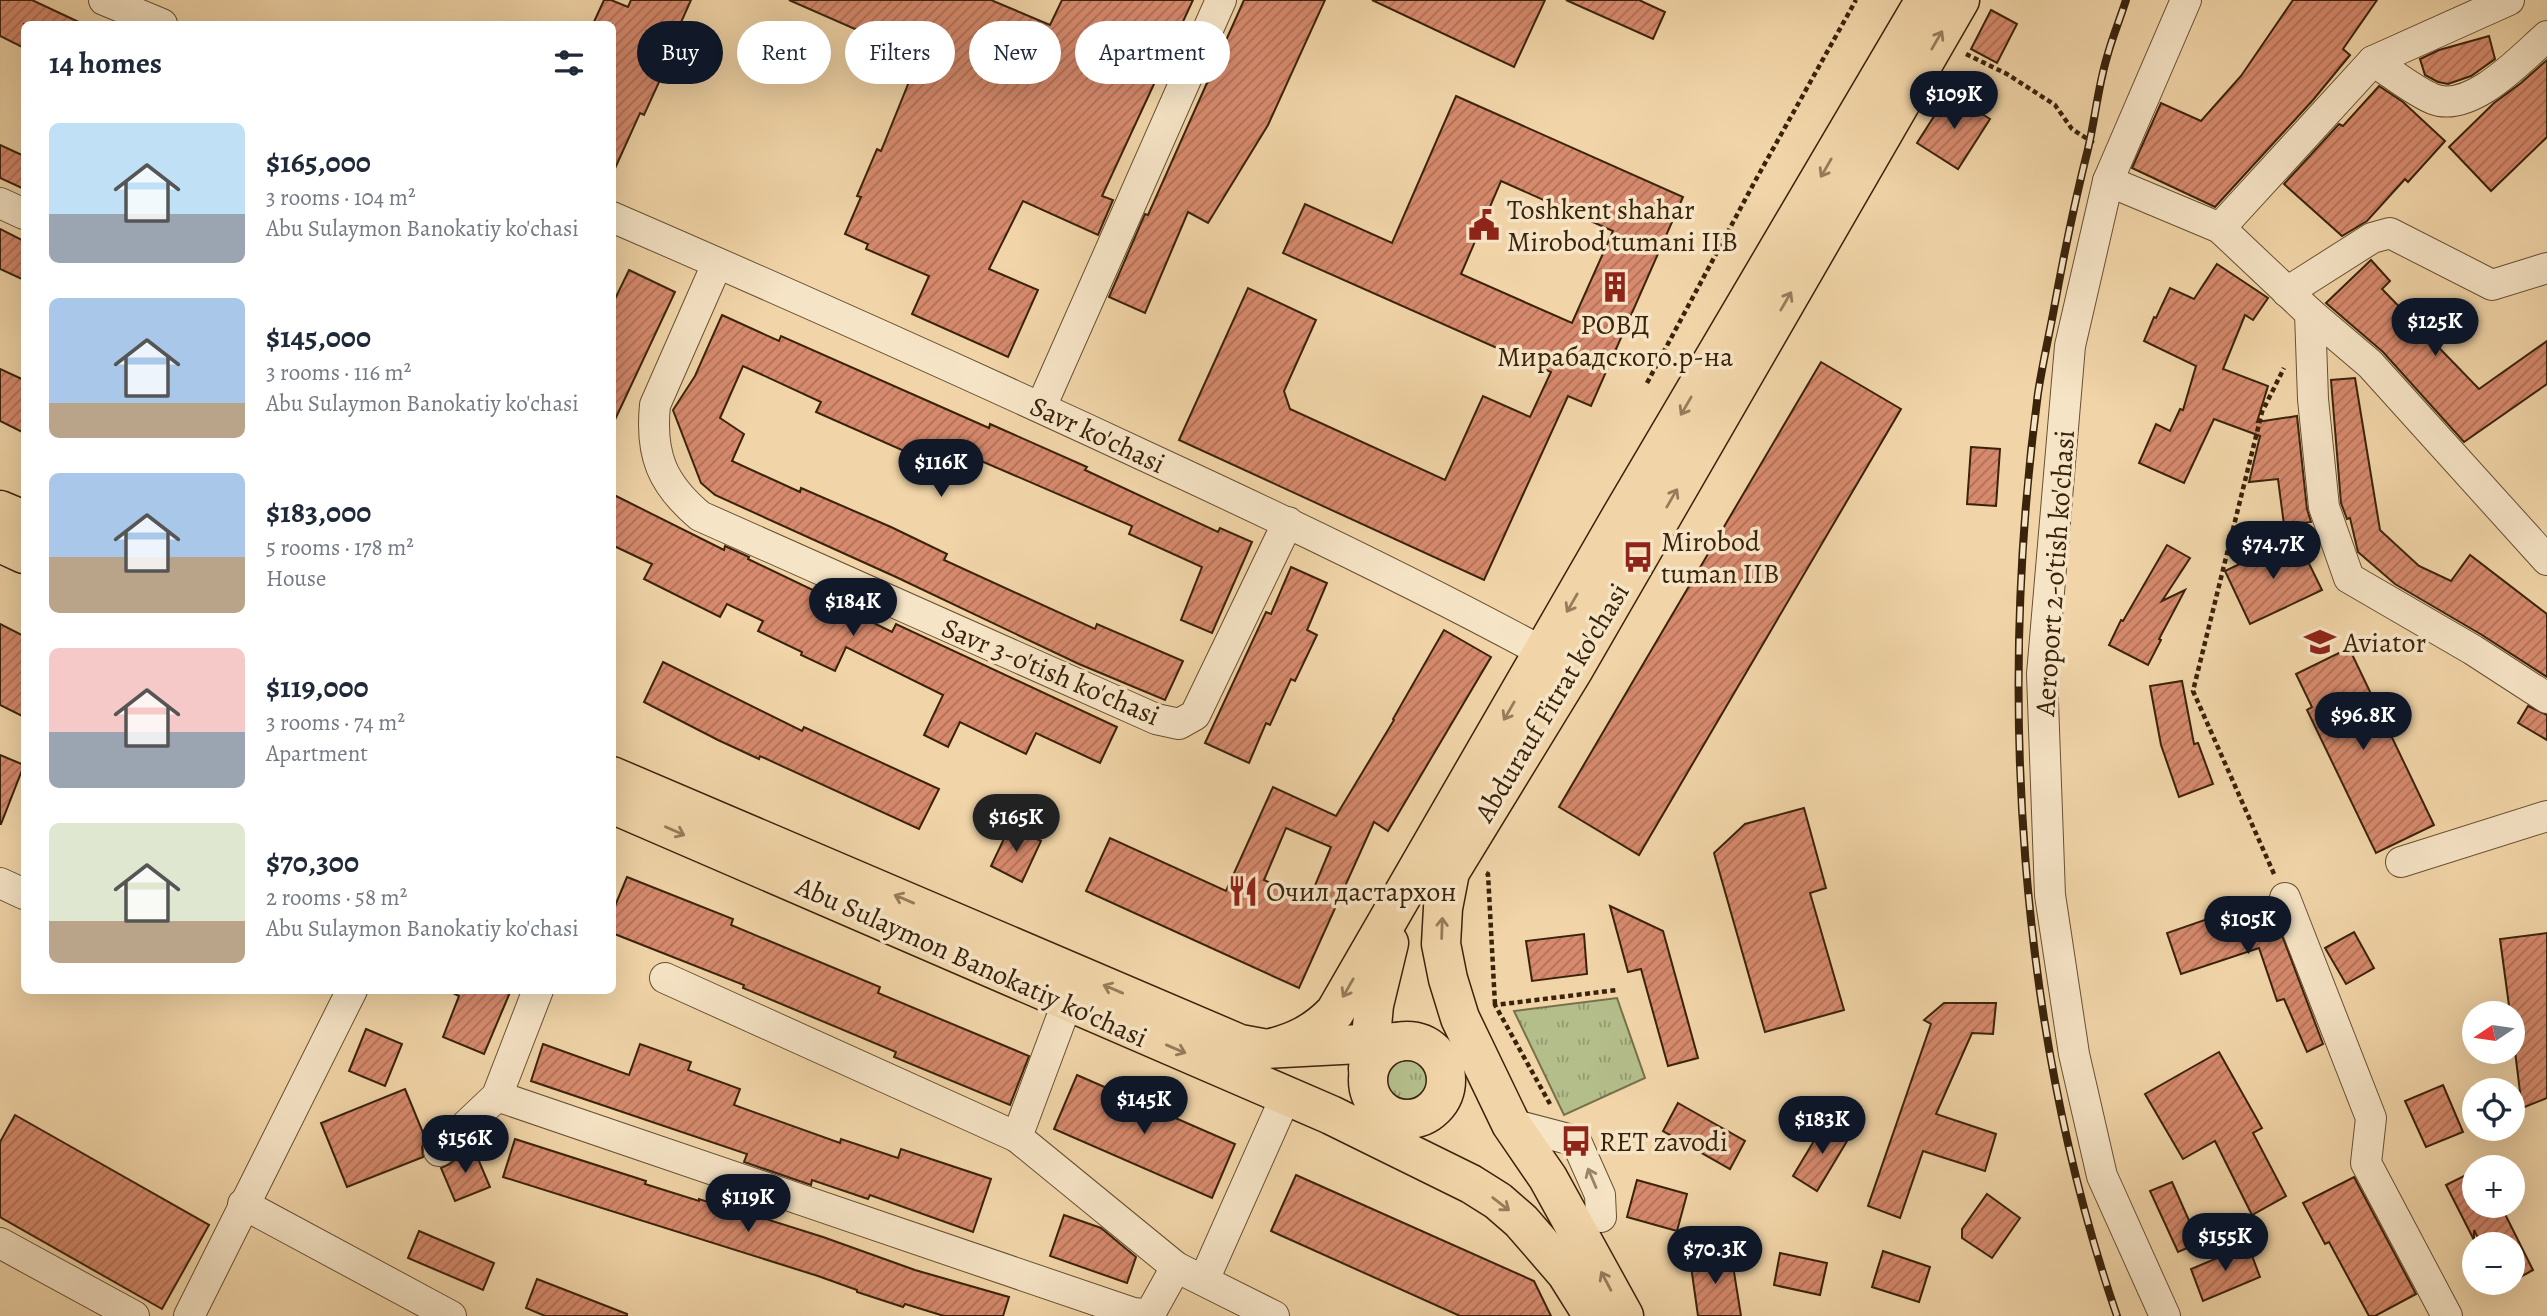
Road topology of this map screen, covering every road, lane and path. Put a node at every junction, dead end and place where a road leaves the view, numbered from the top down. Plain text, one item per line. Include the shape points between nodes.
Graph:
1 (104, 0) edge
2 (1221, 0) edge
3 (1856, 0) edge
4 (1925, 0) edge
5 (1960, 0) edge
6 (2186, 0) edge
7 (2509, 0) edge
8 (155, 21) edge
9 (2547, 36) edge
10 (1937, 41) junction
11 (2373, 61) junction
12 (2114, 167) junction
13 (0, 203) edge
14 (21, 213) edge
15 (616, 219) edge
16 (2220, 228) junction
17 (717, 264) junction
18 (2547, 268) edge
19 (2287, 292) junction
20 (2310, 313) junction
21 (2286, 362) dead end
22 (1647, 383) dead end
23 (1041, 407) junction
24 (0, 510) edge
25 (21, 519) edge
26 (1288, 523) junction
27 (0, 543) edge
28 (21, 553) edge
29 (2547, 560) edge
30 (1559, 660) junction
31 (2547, 698) edge
32 (616, 778) edge
33 (616, 806) edge
34 (2547, 816) edge
35 (1459, 859) junction
36 (2401, 862) dead end
37 (0, 883) edge
38 (21, 893) edge
39 (2284, 898) joint
40 (665, 978) dead end
41 (350, 994) edge
42 (536, 994) edge
43 (1453, 995) junction
44 (1068, 1003) junction
45 (1494, 1005) dead end
46 (1267, 1049) junction
47 (1379, 1053) junction
48 (1443, 1067) junction
49 (496, 1096) junction
50 (1286, 1096) junction
51 (1331, 1115) junction
52 (1389, 1115) junction
53 (1511, 1124) junction
54 (1017, 1137) junction
55 (439, 1151) dead end
56 (1443, 1170) junction
57 (243, 1204) junction
58 (1601, 1217) dead end
59 (0, 1243) edge
60 (1176, 1267) junction
61 (1204, 1280) junction
62 (134, 1316) edge
63 (188, 1316) edge
64 (451, 1316) edge
65 (1274, 1316) edge
66 (1593, 1316) edge
67 (1624, 1316) edge
68 (2165, 1316) edge
69 (2447, 1316) edge

1 - 8 street
2 - 23 street
3 - 22 path
4 -> 30 main road, Abdurauf Fitrat ko'chasi
10 -> 5 main road, Abdurauf Fitrat ko'chasi
6 - 12 street, Aeroport 2-o'tish ko'chasi
7 - 11 street
9 - 11 street via 2488,87 2455,100 2435,99
10 - 12 path via 2007,74 2055,105 2072,129
30 -> 10 main road, Abdurauf Fitrat ko'chasi
11 - 16 street
12 - 16 street
12 - 68 street, Aeroport 2-o'tish ko'chasi via 2070,346 2043,660 2050,895 2074,1054 2102,1176
13 - 14 street
15 - 17 street, Savr ko'chasi
16 - 19 street
17 - 23 street, Savr ko'chasi
17 - 26 street, Savr 3-o'tish ko'chasi via 655,405 653,422 661,470 700,516 1156,719 1179,724 1195,715
18 - 19 street via 2492,285 2390,233 2372,239
19 - 20 street
20 - 29 street via 2370,364
20 - 31 street via 2324,507 2349,578
21 - 39 path via 2262,412 2193,691
23 - 26 street, Savr ko'chasi
24 - 25 main road
26 - 30 street, Savr ko'chasi
27 - 28 main road
30 - 35 main road, Abdurauf Fitrat ko'chasi
46 -> 32 main road, Abu Sulaymon Banokatiy ko'chasi via 1240,1044
33 -> 44 main road, Abu Sulaymon Banokatiy ko'chasi
34 - 36 street
43 -> 35 main road via 1441,926 1450,872
35 - 45 path
35 -> 46 main road, Abdurauf Fitrat ko'chasi via 1322,1026
35 - 47 main road, Abdurauf Fitrat ko'chasi via 1396,921 1374,1005
37 - 38 street
39 - 69 street via 2371,1118 2366,1163
40 - 54 street
41 - 57 street
42 - 49 street
43 - 48 main road via 1451,1039
43 - 53 main road
44 -> 50 main road, Abu Sulaymon Banokatiy ko'chasi
44 - 54 street
46 - 47 main road, Abu Sulaymon Banokatiy ko'chasi
47 - 48 main road via 1420,1043 1438,1056
47 - 52 main road via 1372,1098
48 - 52 main road via 1444,1090 1433,1110 1412,1119
48 - 53 main road
49 - 55 street
49 - 60 street via 1133,1313 1151,1311
50 - 51 main road, Abu Sulaymon Banokatiy ko'chasi
50 - 61 street
51 - 52 main road
51 - 56 main road, Abu Sulaymon Banokatiy ko'chasi
52 - 56 main road
58 -> 53 street via 1600,1195 1576,1140
67 -> 53 main road via 1548,1178
54 - 60 street
56 -> 66 main road, Abu Sulaymon Banokatiy ko'chasi via 1498,1201 1521,1221 1566,1273
57 - 63 street
57 - 64 street
59 - 62 street
60 - 61 street
61 - 65 street

